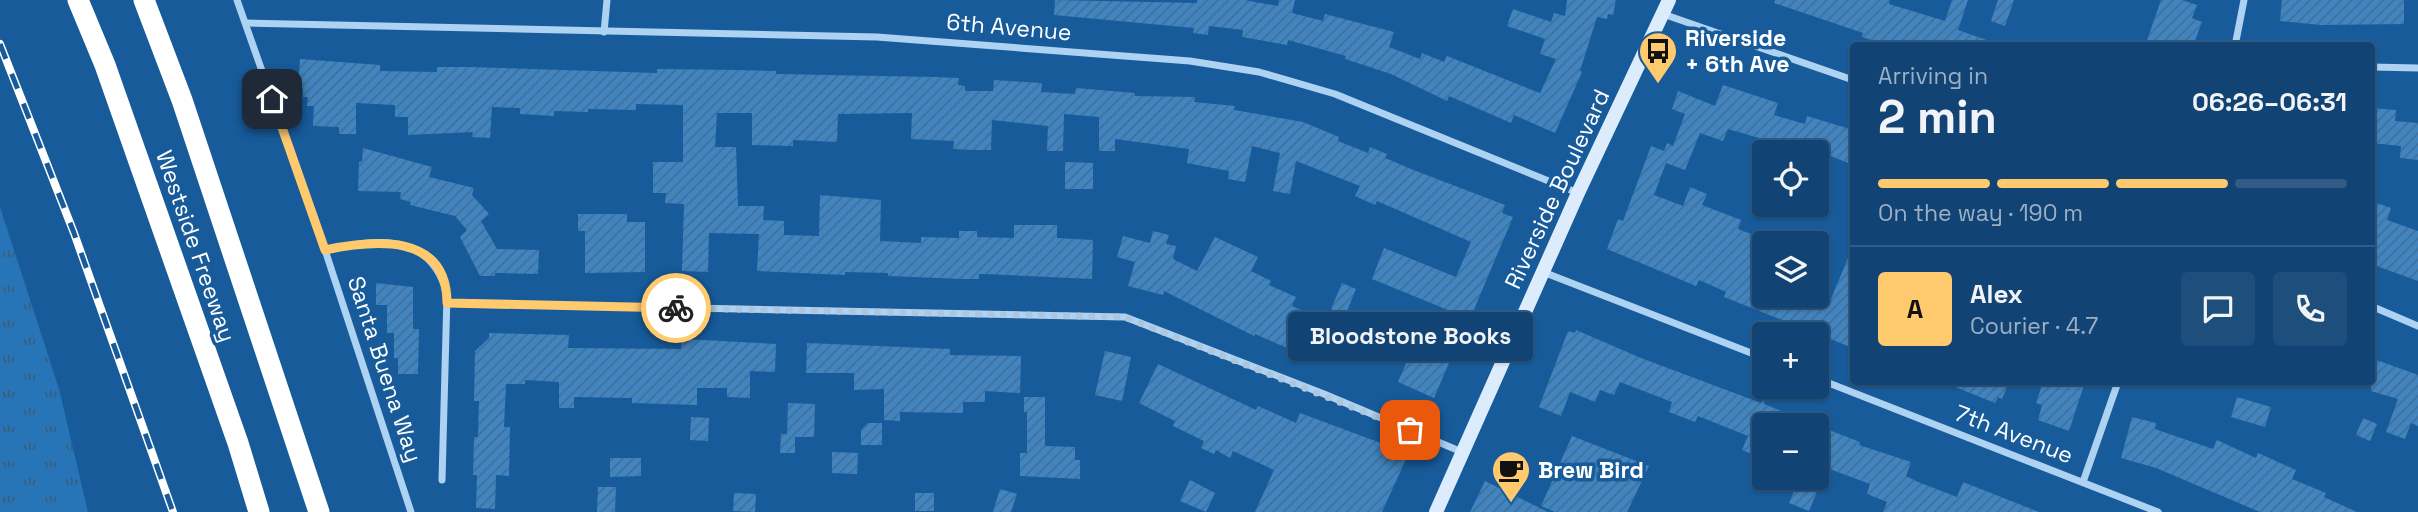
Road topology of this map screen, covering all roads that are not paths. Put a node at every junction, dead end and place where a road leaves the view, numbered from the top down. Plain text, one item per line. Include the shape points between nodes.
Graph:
1 (78, 0) edge
2 (144, 0) edge
3 (237, 0) edge
4 (607, 0) edge
5 (2244, 0) edge
6 (1666, 7) edge
7 (246, 23) junction
8 (604, 32) junction
9 (2236, 42) edge
10 (2375, 66) edge
11 (2418, 68) edge
12 (1850, 79) edge
13 (1578, 193) junction
14 (325, 250) junction
15 (1543, 272) junction
16 (447, 303) junction
17 (2375, 308) edge
18 (2418, 326) edge
19 (1752, 353) edge
20 (1829, 383) edge
21 (2117, 385) edge
22 (1462, 452) junction
23 (442, 480) dead end
24 (2083, 482) junction
25 (259, 512) edge
26 (319, 512) edge
27 (411, 512) edge
28 (1436, 512) edge
29 (2158, 512) edge

1 - 25 highway, Westside Freeway via 110,78
2 - 26 highway, Westside Freeway via 182,100
3 - 7 street, Santa Buena Way
4 - 8 street
5 - 9 street
6 - 12 street
6 - 13 main road, Riverside Boulevard
7 - 8 street, 6th Avenue
7 - 14 street, Santa Buena Way
8 - 13 street, 6th Avenue via 877,37 1222,65 1335,94
10 - 11 street
13 - 15 main road, Riverside Boulevard
14 - 16 street via 366,241 407,246 433,264
14 - 27 street, Santa Buena Way
15 - 19 street
15 - 22 main road, Riverside Boulevard
16 - 22 street via 1125,317
16 - 23 street
17 - 18 street
20 - 24 street, 7th Avenue
21 - 24 street
22 - 28 main road, Riverside Boulevard
24 - 29 street, 7th Avenue

